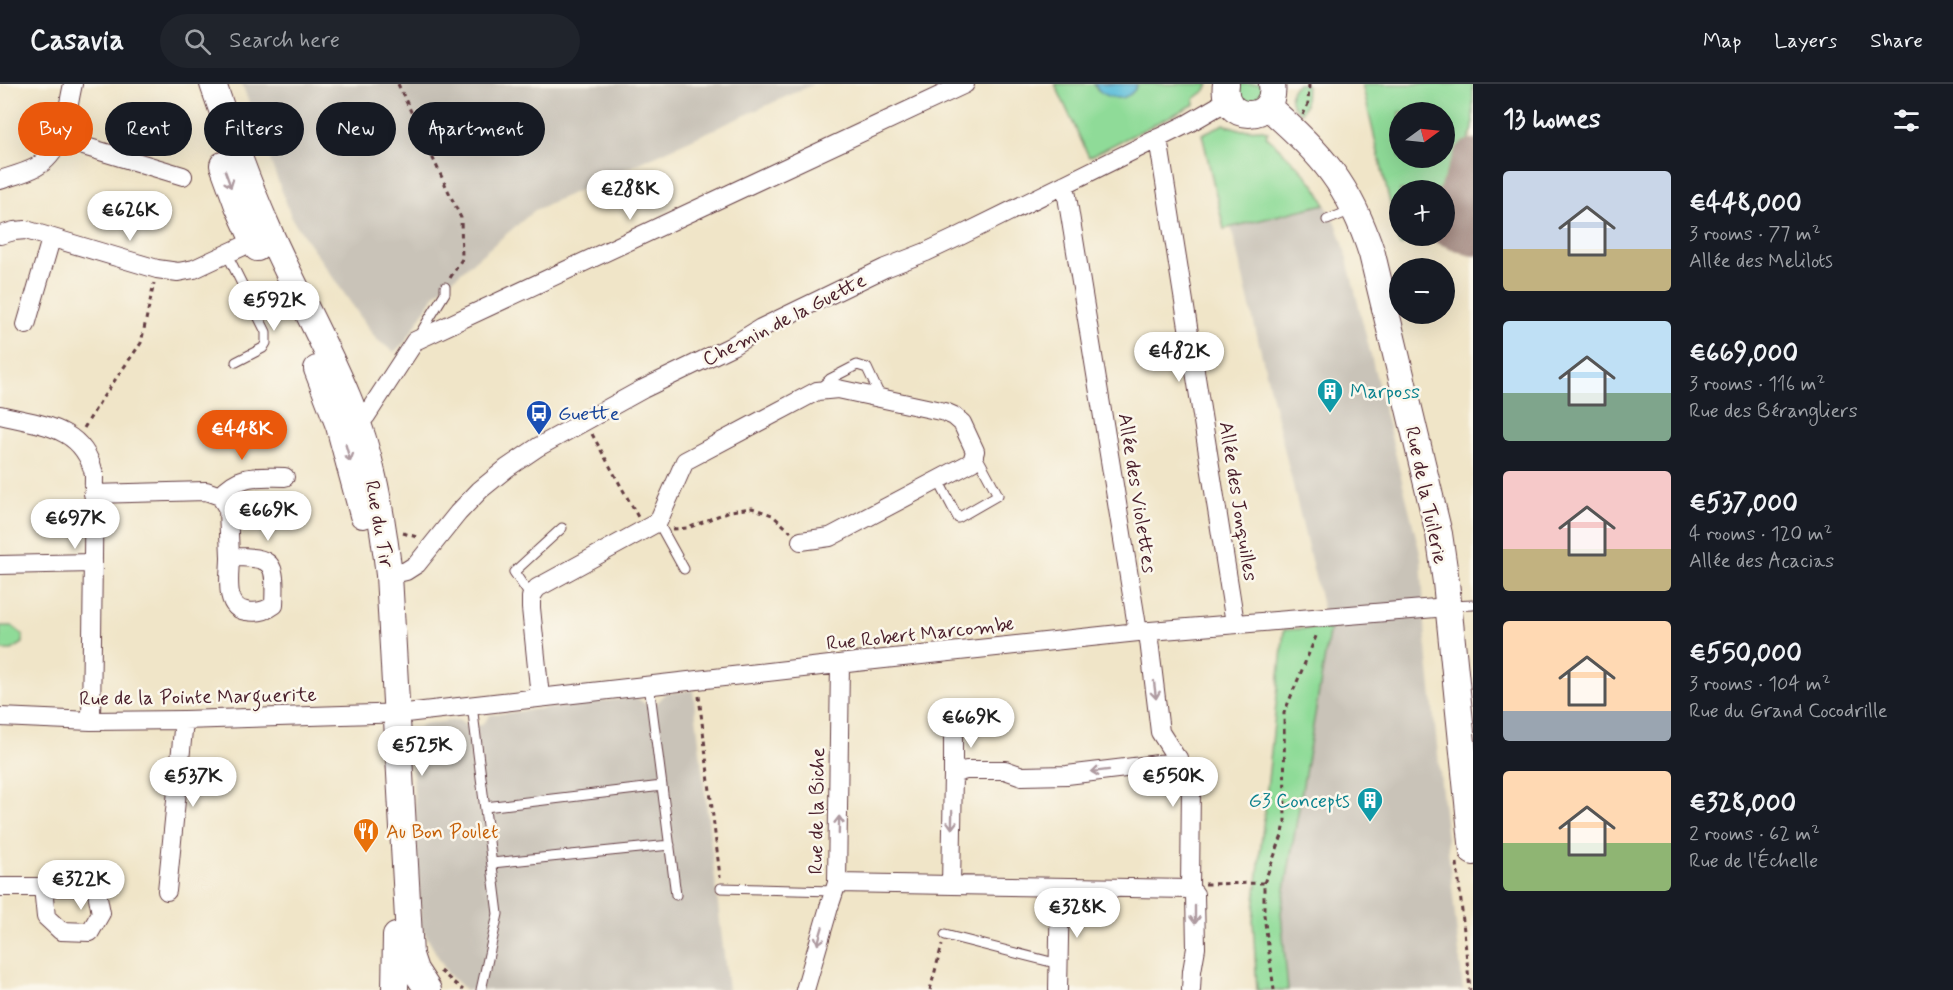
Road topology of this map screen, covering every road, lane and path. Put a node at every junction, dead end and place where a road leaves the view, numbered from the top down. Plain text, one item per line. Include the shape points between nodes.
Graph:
1 (73, 84) edge
2 (195, 84) edge
3 (213, 84) edge
4 (398, 84) edge
5 (965, 84) edge
6 (1309, 84) edge
7 (1226, 92) edge
8 (1270, 95) edge
9 (69, 102) edge
10 (1292, 128) junction
11 (1158, 138) junction
12 (93, 149) edge
13 (50, 156) edge
14 (183, 176) dead end
15 (0, 180) edge
16 (1065, 184) junction
17 (1355, 209) junction
18 (1327, 220) dead end
19 (0, 235) edge
20 (262, 238) junction
21 (51, 239) junction
22 (227, 254) junction
23 (157, 269) junction
24 (445, 287) joint
25 (26, 324) dead end
26 (415, 341) junction
27 (236, 362) dead end
28 (817, 391) junction
29 (881, 398) junction
30 (0, 415) edge
31 (348, 423) junction
32 (575, 427) junction
33 (76, 440) junction
34 (975, 451) junction
35 (285, 477) dead end
36 (938, 480) junction
37 (93, 494) junction
38 (220, 496) junction
39 (655, 527) junction
40 (562, 528) dead end
41 (400, 532) dead end
42 (801, 541) joint
43 (430, 547) junction
44 (230, 556) dead end
45 (92, 563) junction
46 (0, 565) edge
47 (684, 569) dead end
48 (381, 576) junction
49 (531, 597) junction
50 (1461, 606) edge
51 (1235, 623) junction
52 (1143, 632) junction
53 (1317, 632) dead end
54 (840, 664) junction
55 (697, 680) junction
56 (649, 685) junction
57 (540, 697) junction
58 (472, 705) junction
59 (389, 713) junction
60 (0, 717) edge
61 (184, 720) junction
62 (92, 721) junction
63 (953, 724) dead end
64 (1178, 759) junction
65 (953, 774) junction
66 (662, 786) junction
67 (485, 807) junction
68 (670, 845) junction
69 (1465, 857) edge
70 (492, 863) junction
71 (1264, 883) junction
72 (951, 885) junction
73 (1195, 886) junction
74 (0, 887) edge
75 (43, 887) dead end
76 (836, 887) junction
77 (1060, 887) junction
78 (721, 888) joint
79 (167, 891) dead end
80 (676, 895) dead end
81 (945, 935) joint
82 (1059, 964) junction
83 (395, 990) edge
84 (428, 990) edge
85 (481, 990) edge
86 (805, 990) edge
87 (930, 990) edge
88 (1058, 990) edge
89 (1191, 990) edge
90 (1274, 990) edge
91 (1470, 990) edge

1 - 9 street
2 -> 20 main road, Rue du Tir via 229,181
3 - 20 main road, Rue du Tir
4 - 24 path via 461,218 462,259
5 - 26 street
6 - 10 path via 1306,110
7 - 8 main road via 1232,108 1246,114 1261,111
7 - 11 street, Chemin de la Guette
8 - 10 main road, Rue de la Tuilerie
10 - 17 main road, Rue de la Tuilerie via 1332,171
11 - 16 street, Chemin de la Guette
11 - 51 street, Allée des Jonquilles
12 - 14 street
13 - 15 street via 34,168
16 - 32 street, Chemin de la Guette via 761,328
16 - 52 street, Allée des Violettes
17 - 18 lane
17 - 50 main road, Rue de la Tuilerie via 1372,254 1439,534
19 - 21 street via 26,230
20 - 22 street
20 - 31 main road, Rue du Tir via 320,376
21 - 23 street
21 - 25 street
22 - 23 street via 187,271
22 - 27 lane via 267,338 263,348
23 - 33 path via 141,343
24 - 26 lane
26 - 31 street via 366,416
28 - 29 street via 838,389
28 - 29 lane via 857,365 867,368
28 - 39 street via 685,461
29 - 34 street via 954,416 962,423
30 - 33 street via 44,426
31 - 48 main road, Rue du Tir via 380,511
32 - 39 path via 580,435 590,429
32 - 43 street, Chemin de la Guette via 493,478
33 - 37 street via 91,462
34 - 36 street via 972,462
34 - 36 lane via 998,495 958,518
35 - 38 street via 239,480
36 - 42 street via 830,537
37 - 38 street via 206,491
37 - 45 street
38 - 44 street via 228,509
39 - 42 path via 688,528 730,511 752,508 772,515
39 - 47 lane
39 - 49 street via 537,588
40 - 49 lane via 514,572
41 - 43 path via 420,538
43 - 48 street, Chemin de la Guette via 412,568
45 - 46 street
45 - 62 street
48 - 59 main road, Rue du Tir
49 - 57 street
50 - 51 street, Rue Robert Marcombe
50 - 69 main road, Rue de la Tuilerie
51 - 52 street, Rue Robert Marcombe
52 - 54 street, Rue Robert Marcombe
52 -> 64 street, Allée des Violettes via 1160,732
53 - 71 path via 1284,713 1285,823
54 - 55 street, Rue Robert Marcombe
76 -> 54 street, Rue de la Biche
55 - 56 street, Rue Robert Marcombe
55 - 78 path
56 - 57 street, Rue Robert Marcombe
56 - 66 lane
57 - 58 street, Rue Robert Marcombe
58 - 59 street, Rue Robert Marcombe
58 - 67 lane
59 - 61 street, Rue de la Pointe Marguerite
59 - 83 main road, Rue du Tir via 384,749 396,937
59 - 84 main road, Rue du Tir via 410,955
60 - 62 street, Rue de la Pointe Marguerite
61 - 62 street, Rue de la Pointe Marguerite
61 - 79 street
63 - 65 street
64 -> 65 street via 1067,776 1022,776 1005,770
64 - 73 street, Allée des Violettes via 1191,783
65 -> 72 street
66 - 67 lane
66 - 68 lane
67 - 70 lane
68 - 70 lane
68 - 80 lane
69 - 91 path
70 - 85 lane via 498,914
71 - 73 path
71 - 90 path
72 - 76 street
72 - 77 street
73 - 77 street
73 -> 89 street, Allée des Violettes via 1196,948
74 - 75 street
76 - 78 lane
76 -> 86 street, Rue de la Biche
77 - 82 street
81 - 82 lane
81 - 87 path
82 - 88 street

